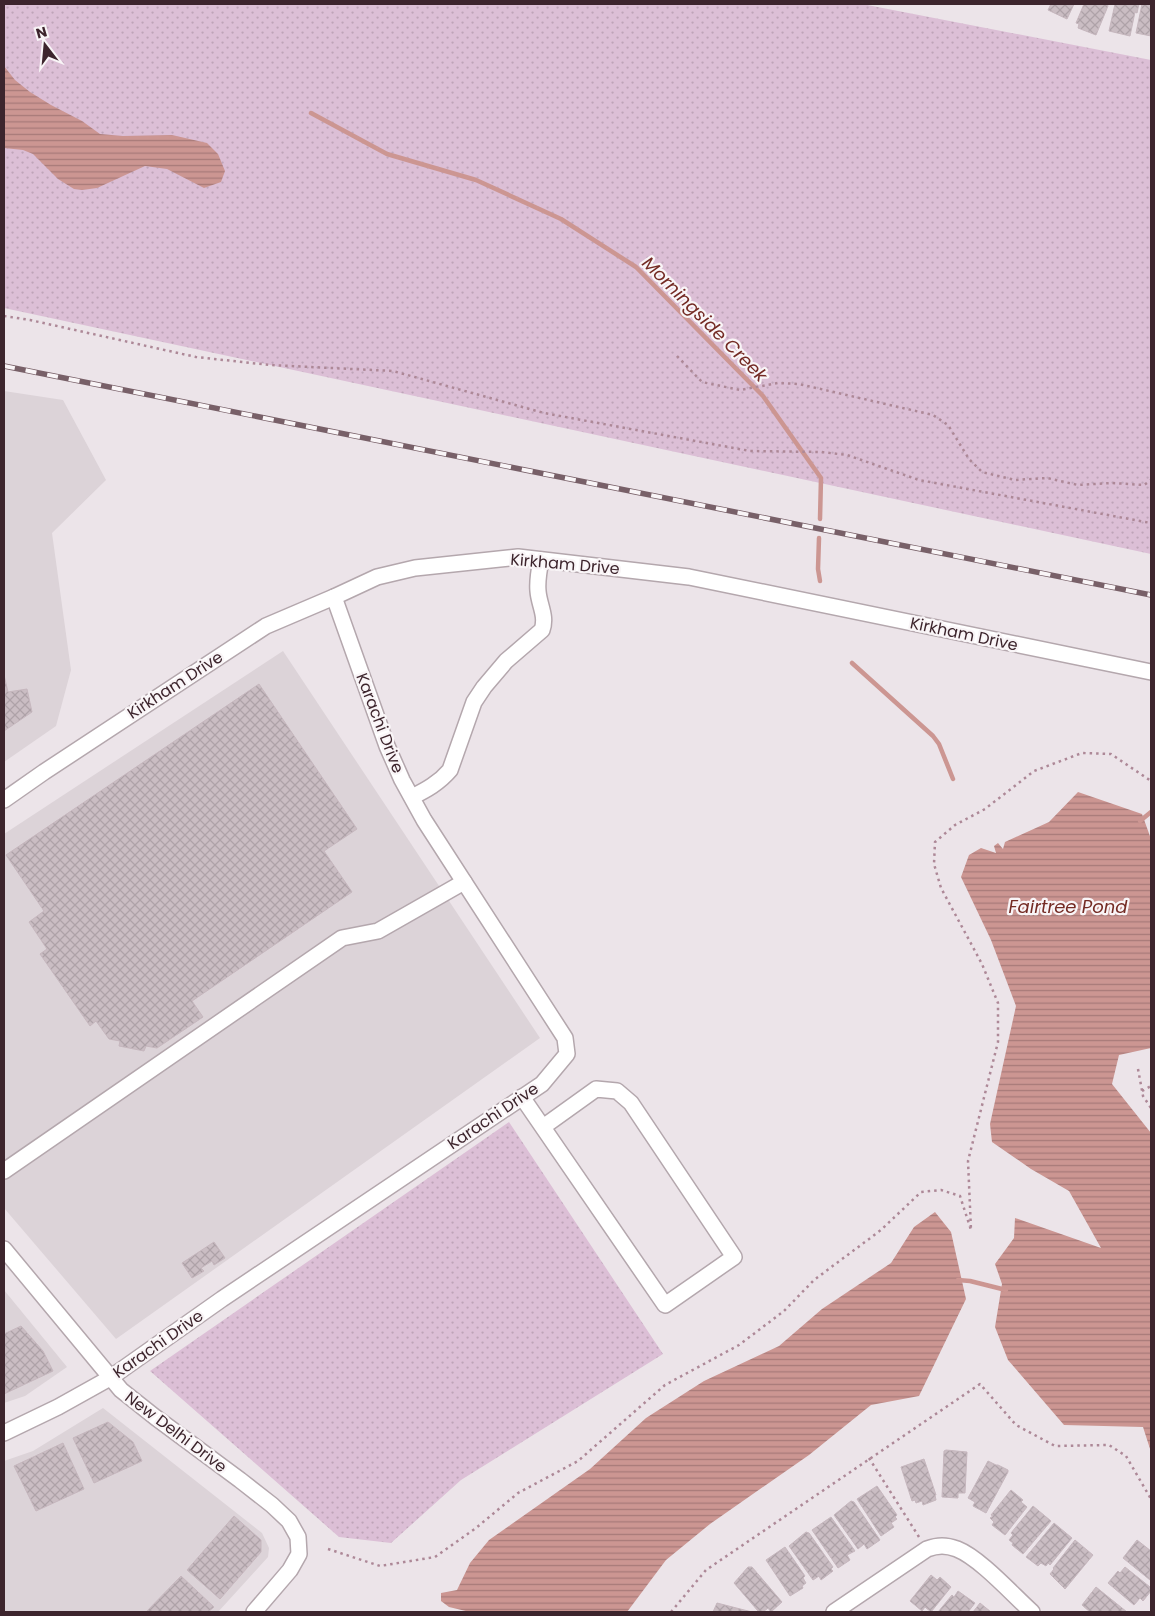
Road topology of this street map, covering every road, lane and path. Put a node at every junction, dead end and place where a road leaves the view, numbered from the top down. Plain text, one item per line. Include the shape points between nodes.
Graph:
1 (4, 316) edge
2 (677, 356) dead end
3 (1151, 480) edge
4 (1151, 523) edge
5 (541, 560) junction
6 (334, 598) junction
7 (1151, 672) edge
8 (1151, 781) edge
9 (412, 797) junction
10 (4, 800) edge
11 (464, 882) junction
12 (1138, 1069) dead end
13 (1151, 1086) edge
14 (1142, 1091) junction
15 (522, 1097) junction
16 (1151, 1108) edge
17 (543, 1127) junction
18 (4, 1172) edge
19 (4, 1249) edge
20 (110, 1378) junction
21 (4, 1433) edge
22 (870, 1458) junction
23 (1151, 1498) edge
24 (328, 1549) dead end
25 (927, 1549) junction
26 (254, 1612) edge
27 (671, 1612) edge
28 (834, 1612) edge
29 (1032, 1612) edge

1 - 4 path via 196,358 394,371 544,413 750,451 847,455 919,480
2 - 3 path via 702,382 744,390 778,383 799,384 933,415 948,425 969,459 982,472 1015,480 1047,478 1078,485 1144,485
5 - 6 street, Kirkham Drive via 518,557 415,568 376,577
5 - 7 street, Kirkham Drive via 689,577
5 - 9 street via 538,592 544,618 542,630 506,661 474,702 450,770 431,787
6 - 9 street, Karachi Drive via 387,746
6 - 10 street, Kirkham Drive via 266,626
8 - 24 path via 1111,754 1082,753 1034,771 935,842 934,864 941,888 982,964 998,1003 998,1042 968,1161 971,1230 960,1196 941,1190 921,1192 881,1230 814,1280 784,1311 739,1345 665,1385 578,1461 518,1493 435,1557 380,1566
9 - 11 street, Karachi Drive
11 - 15 street, Karachi Drive via 565,1038 566,1054 542,1084
11 - 18 street via 378,931 342,938
12 - 14 path
13 - 14 path
14 - 16 path
15 - 17 street
15 - 20 street, Karachi Drive
17 - 17 street via 665,1305 734,1257 631,1103 617,1091 596,1089
19 - 20 street, New Delhi Drive
20 - 21 street, Karachi Drive
20 - 26 street, New Delhi Drive via 154,1418 240,1480 289,1521 298,1537 299,1554 290,1570
22 - 23 path via 980,1384 1016,1424 1055,1446 1109,1445 1126,1456
22 - 25 path
22 - 27 path via 706,1570
25 - 28 street
25 - 29 street via 939,1545 959,1550

